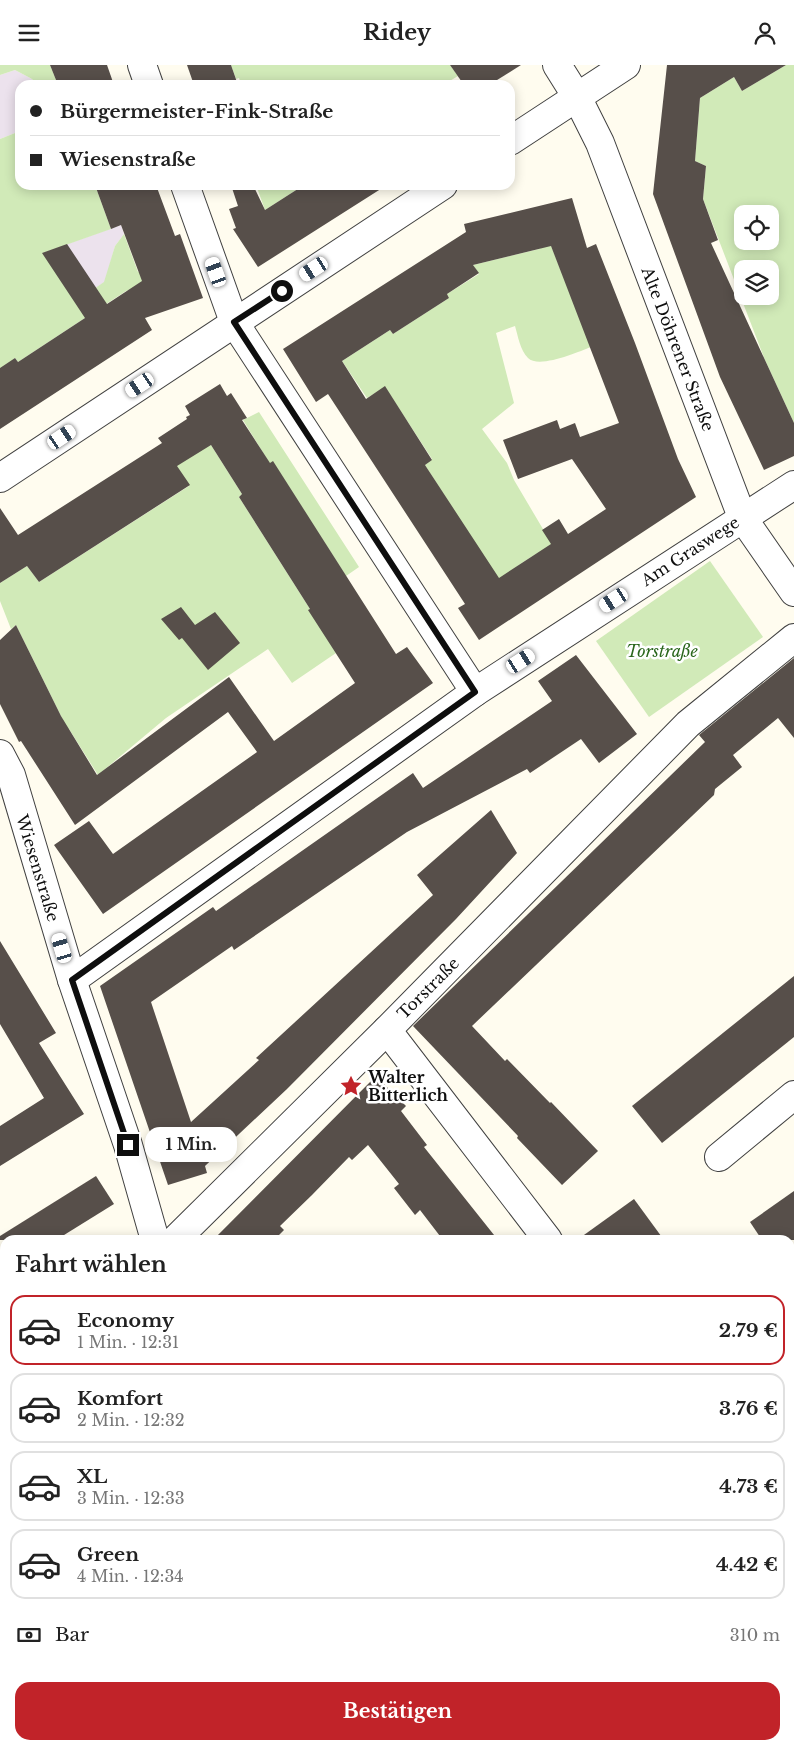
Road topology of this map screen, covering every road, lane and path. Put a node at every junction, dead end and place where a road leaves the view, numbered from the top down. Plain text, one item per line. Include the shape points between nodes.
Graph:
1 (142, 65) edge
2 (557, 65) edge
3 (626, 65) edge
4 (147, 80) edge
5 (577, 97) junction
6 (515, 138) edge
7 (186, 190) edge
8 (435, 190) edge
9 (234, 322) junction
10 (0, 479) edge
11 (794, 485) edge
12 (742, 517) junction
13 (794, 592) edge
14 (794, 638) edge
15 (475, 692) junction
16 (0, 754) edge
17 (72, 980) junction
18 (387, 1029) junction
19 (794, 1095) edge
20 (719, 1157) dead end
21 (154, 1235) edge
22 (180, 1235) edge
23 (544, 1235) edge

1 - 4 street
2 - 5 street, Alte Döhrener Straße
3 - 5 street
5 - 6 street
5 - 12 street, Alte Döhrener Straße via 600,143
7 - 9 street
8 - 9 street
9 - 10 street
9 - 15 street
11 - 12 street, Am Graswege
12 - 13 street, Alte Döhrener Straße
12 - 15 street, Am Graswege
14 - 18 street, Torstraße via 688,724
15 - 17 street, Am Graswege
16 - 17 street, Wiesenstraße via 11,775
17 - 21 street, Wiesenstraße via 128,1145
18 - 22 street, Torstraße
18 - 23 street
19 - 20 street

